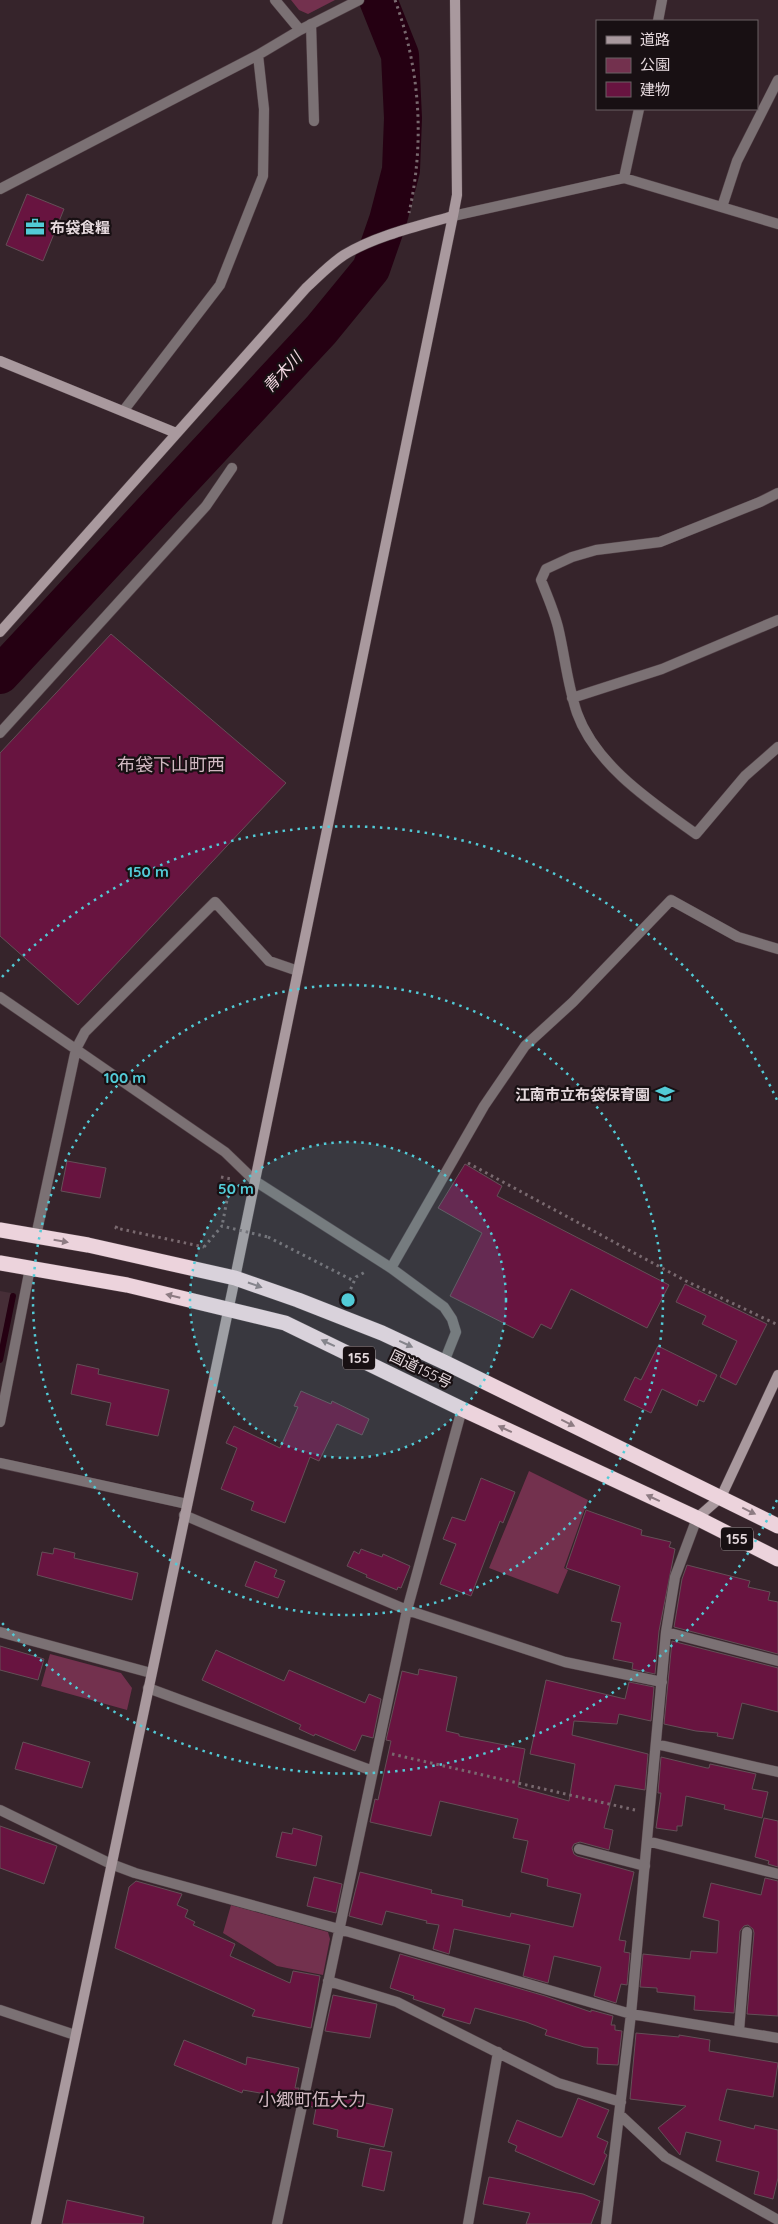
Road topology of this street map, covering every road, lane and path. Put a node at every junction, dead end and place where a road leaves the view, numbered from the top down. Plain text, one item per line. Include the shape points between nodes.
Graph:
1 (276, 0) edge
2 (359, 0) edge
3 (395, 0) edge
4 (455, 0) edge
5 (662, 0) edge
6 (658, 20) edge
7 (311, 24) junction
8 (300, 30) junction
9 (258, 56) junction
10 (778, 80) edge
11 (639, 110) edge
12 (314, 121) dead end
13 (624, 178) junction
14 (0, 189) edge
15 (722, 207) junction
16 (453, 216) junction
17 (778, 224) edge
18 (404, 230) junction
19 (0, 361) edge
20 (124, 410) junction
21 (176, 433) junction
22 (232, 468) dead end
23 (778, 493) edge
24 (778, 620) edge
25 (0, 632) edge
26 (572, 698) junction
27 (0, 733) edge
28 (778, 747) edge
29 (778, 950) edge
30 (298, 971) junction
31 (0, 998) edge
32 (76, 1049) junction
33 (456, 1156) junction
34 (255, 1181) junction
35 (230, 1183) dead end
36 (117, 1226) dead end
37 (222, 1226) junction
38 (0, 1230) edge
39 (36, 1236) junction
40 (0, 1263) edge
41 (387, 1266) junction
42 (30, 1268) junction
43 (235, 1278) junction
44 (354, 1281) junction
45 (348, 1295) dead end
46 (227, 1309) junction
47 (778, 1325) edge
48 (444, 1362) junction
49 (778, 1374) edge
50 (462, 1409) junction
51 (0, 1422) edge
52 (0, 1463) edge
53 (721, 1497) junction
54 (187, 1504) junction
55 (184, 1515) junction
56 (697, 1518) junction
57 (778, 1526) edge
58 (778, 1559) edge
59 (407, 1610) junction
60 (0, 1632) edge
61 (666, 1632) junction
62 (778, 1662) edge
63 (151, 1673) junction
64 (662, 1682) junction
65 (148, 1688) junction
66 (656, 1744) junction
67 (377, 1750) junction
68 (373, 1771) junction
69 (778, 1772) edge
70 (0, 1810) edge
71 (650, 1813) junction
72 (647, 1841) junction
73 (579, 1849) dead end
74 (111, 1864) junction
75 (645, 1866) junction
76 (778, 1874) edge
77 (339, 1928) junction
78 (746, 1932) dead end
79 (328, 1981) junction
80 (0, 2010) edge
81 (631, 2014) junction
82 (738, 2031) junction
83 (75, 2034) junction
84 (778, 2038) edge
85 (498, 2052) junction
86 (621, 2102) junction
87 (619, 2114) junction
88 (778, 2220) edge
89 (36, 2224) edge
90 (277, 2224) edge
91 (468, 2224) edge
92 (606, 2224) edge

1 - 8 street
2 - 7 street
3 - 18 path via 412,56 418,95 417,178
4 - 16 street via 456,195
5 - 6 street
7 - 8 street
7 - 12 street
8 - 9 street
9 - 14 street
9 - 20 street via 264,109 264,176 220,285
10 - 15 street via 737,161
11 - 13 street
13 - 15 street
13 - 16 street
15 - 17 street
16 - 18 street
16 - 30 street
18 - 21 street via 344,255 306,288
19 - 20 street
20 - 21 street
21 - 25 street
22 - 27 street via 206,506
23 - 26 street via 660,542 596,550 546,569 541,580 558,626
24 - 26 street via 662,669
26 - 28 street via 592,741 611,766 643,795 696,834 745,776
29 - 33 street via 738,937 671,900 573,1002 525,1046 484,1106
30 - 32 street via 269,961 215,902 85,1032
30 - 34 street
31 - 32 street
32 - 34 street via 225,1152
32 - 39 street
33 - 41 street
33 - 47 path via 686,1281
34 - 41 street
34 - 43 street
35 - 37 path
36 - 37 path, bridge via 204,1247
37 - 44 path, bridge via 268,1237
38 - 39 highway, 国道155号 / 155
39 -> 43 highway, 国道155号 / 155
40 - 42 highway, 国道155号 / 155
41 - 44 path via 356,1277
41 - 48 street via 444,1307 452,1319 456,1332
46 -> 42 highway, 国道155号 / 155 via 127,1285
42 - 51 street
43 - 46 street
43 -> 48 highway, 国道155号 / 155 via 382,1333
44 - 45 path
50 -> 46 highway, 国道155号 / 155 via 285,1323
46 - 54 street
48 -> 53 highway, 国道155号 / 155
49 - 53 street
56 -> 50 highway, 国道155号 / 155
50 - 59 street
52 - 54 street
53 - 56 street
53 -> 57 highway, 国道155号 / 155
54 - 55 street
55 - 59 street
55 - 63 street
56 - 58 highway, 国道155号 / 155
56 - 61 street via 675,1577
59 - 64 street via 565,1662
59 - 67 street
60 - 63 street
61 - 62 street
61 - 64 street
63 - 65 street
64 - 66 street
65 - 68 street
65 - 74 street
66 - 69 street
66 - 71 street
67 - 68 street
67 - 71 path
68 - 77 street
70 - 74 street
71 - 72 street
72 - 75 street
72 - 76 street
73 - 75 street
74 - 77 street
74 - 83 street
75 - 81 street
77 - 79 street
77 - 81 street
78 - 82 street
79 - 85 street via 397,2002
79 - 90 street
80 - 83 street
81 - 82 street
81 - 86 street
82 - 84 street
83 - 89 street
85 - 86 street via 558,2083
85 - 91 street
86 - 87 street
87 - 88 street via 664,2157
87 - 92 street

